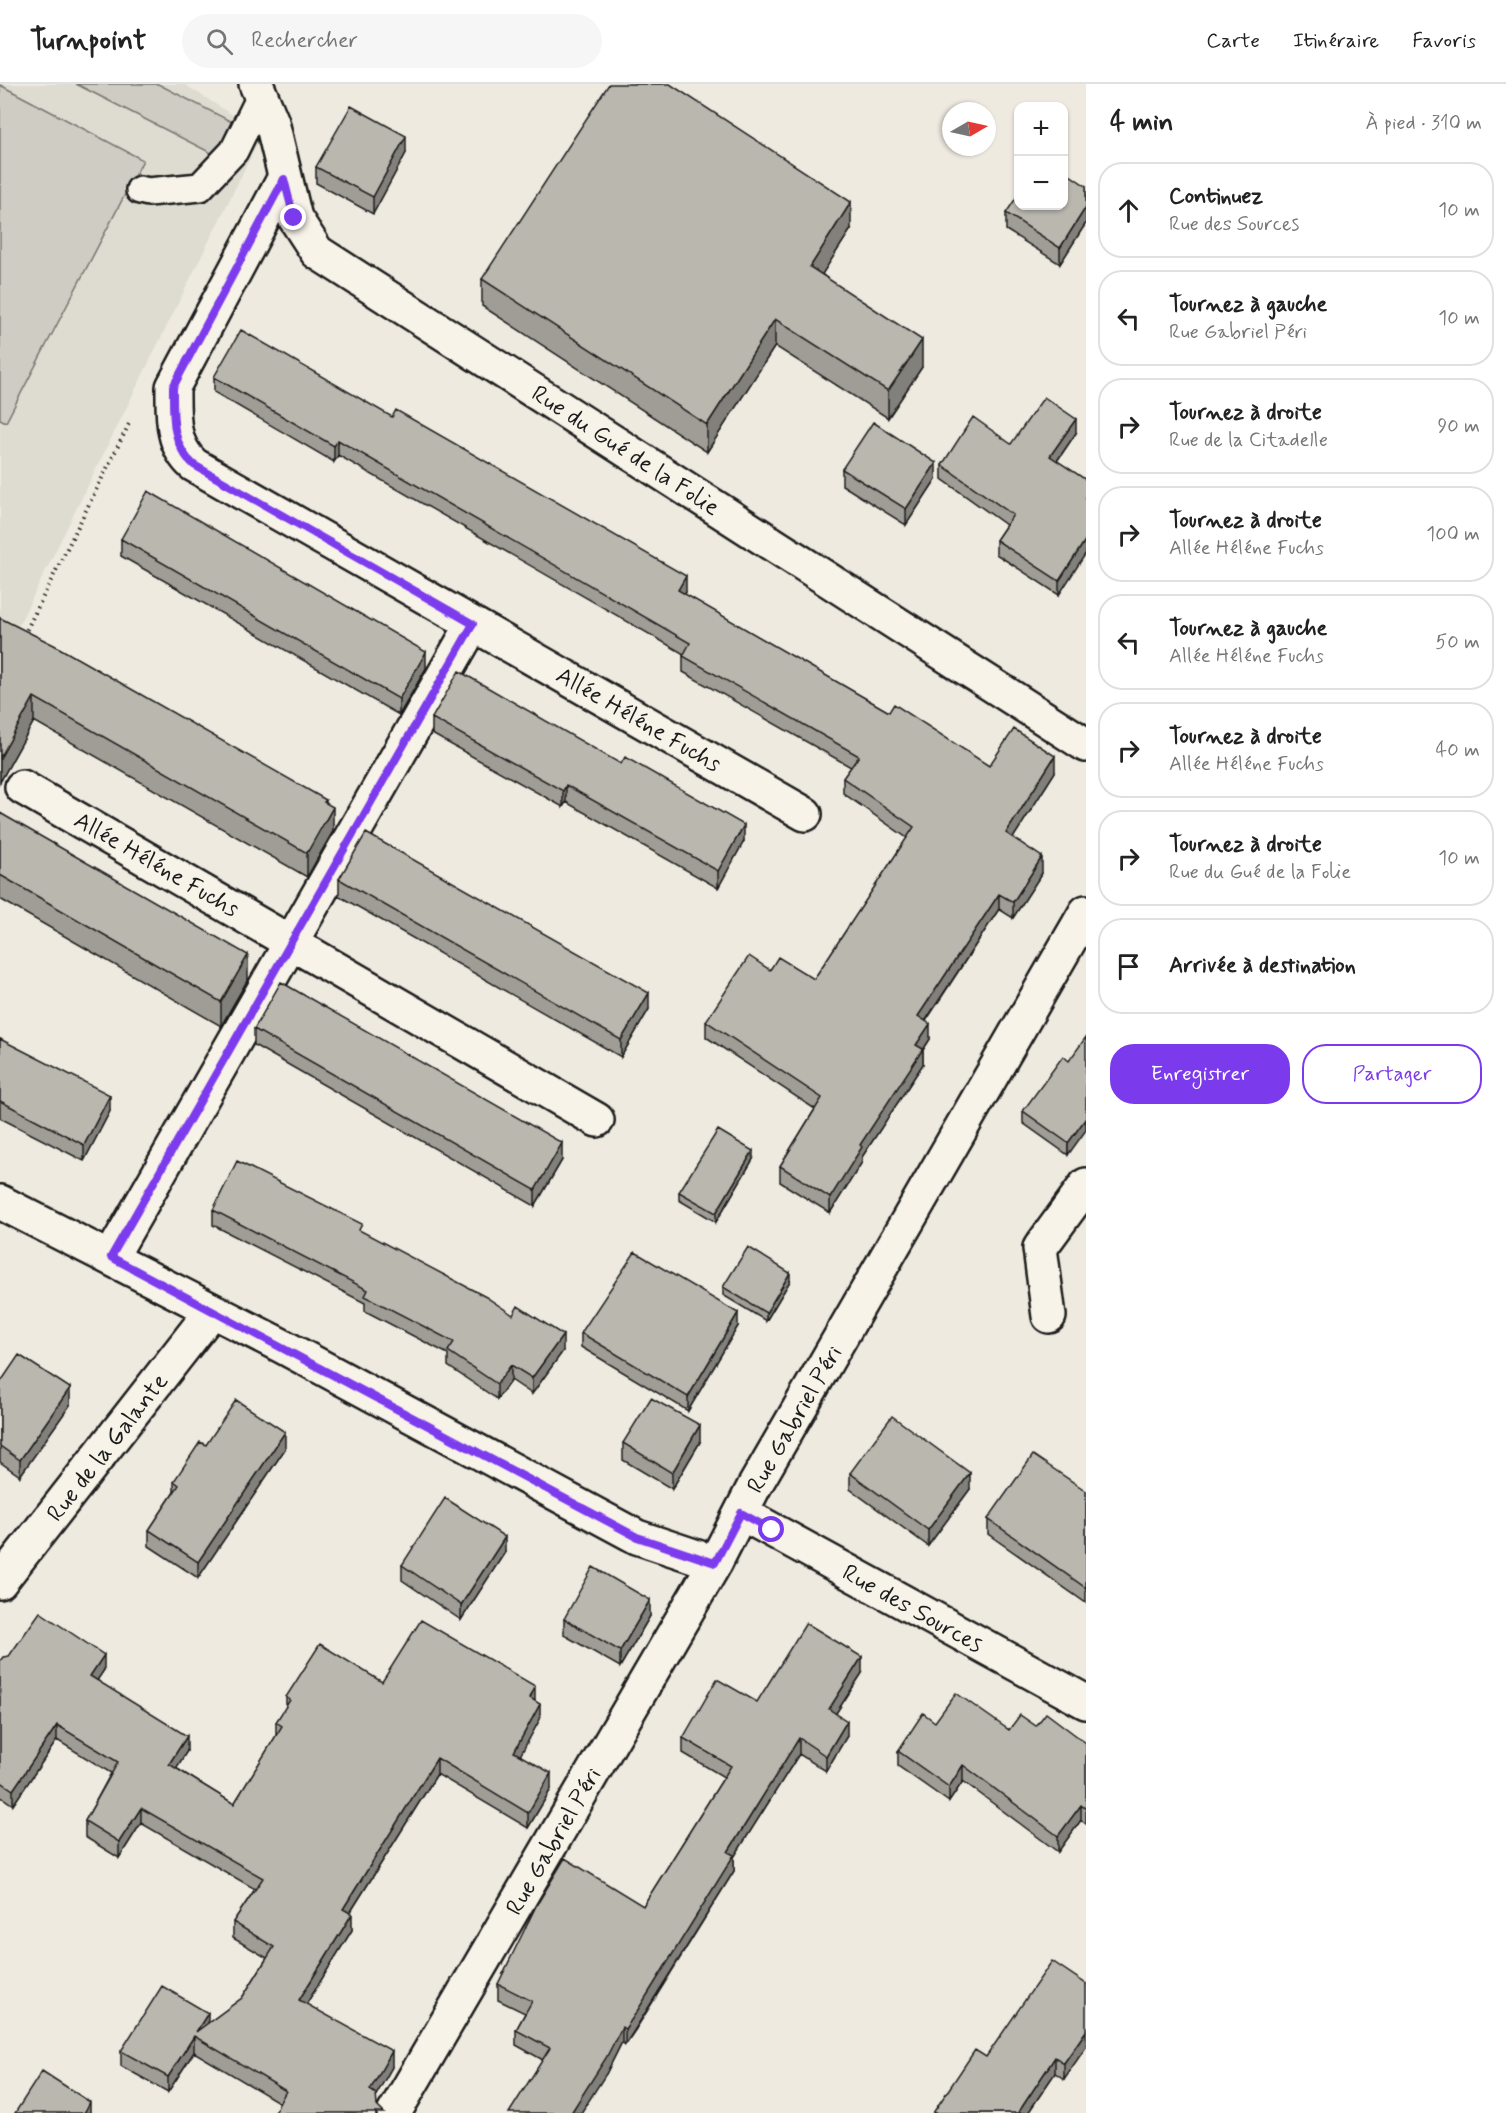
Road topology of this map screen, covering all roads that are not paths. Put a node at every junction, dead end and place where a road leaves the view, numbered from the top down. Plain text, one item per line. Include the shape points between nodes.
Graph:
1 (259, 90) edge
2 (284, 179) junction
3 (140, 190) dead end
4 (473, 624) junction
5 (1086, 746) edge
6 (22, 787) dead end
7 (805, 814) dead end
8 (1086, 912) edge
9 (291, 941) junction
10 (597, 1120) dead end
11 (1086, 1185) edge
12 (0, 1202) edge
13 (111, 1257) junction
14 (212, 1311) junction
15 (1049, 1316) dead end
16 (741, 1513) junction
17 (715, 1563) junction
18 (0, 1582) edge
19 (1086, 1702) edge
20 (394, 2113) edge

1 - 2 street, Rue du Gué de la Folie via 272,122
1 - 3 lane via 234,151 200,187
2 - 4 street, Allée Héléne Fuchs via 173,387 173,422 182,455
2 - 5 street, Rue du Gué de la Folie via 294,218 317,252
4 - 7 street, Allée Héléne Fuchs
4 - 9 street
6 - 9 street, Allée Héléne Fuchs
8 - 16 street, Rue Gabriel Péri
9 - 10 street, Allée Héléne Fuchs
9 - 13 street
11 - 15 street via 1040,1248
12 - 13 street
13 - 14 street
14 - 17 street via 637,1537
14 - 18 street, Rue de la Galante
16 - 17 street, Rue Gabriel Péri
16 - 19 street, Rue des Sources
17 - 20 street, Rue Gabriel Péri

